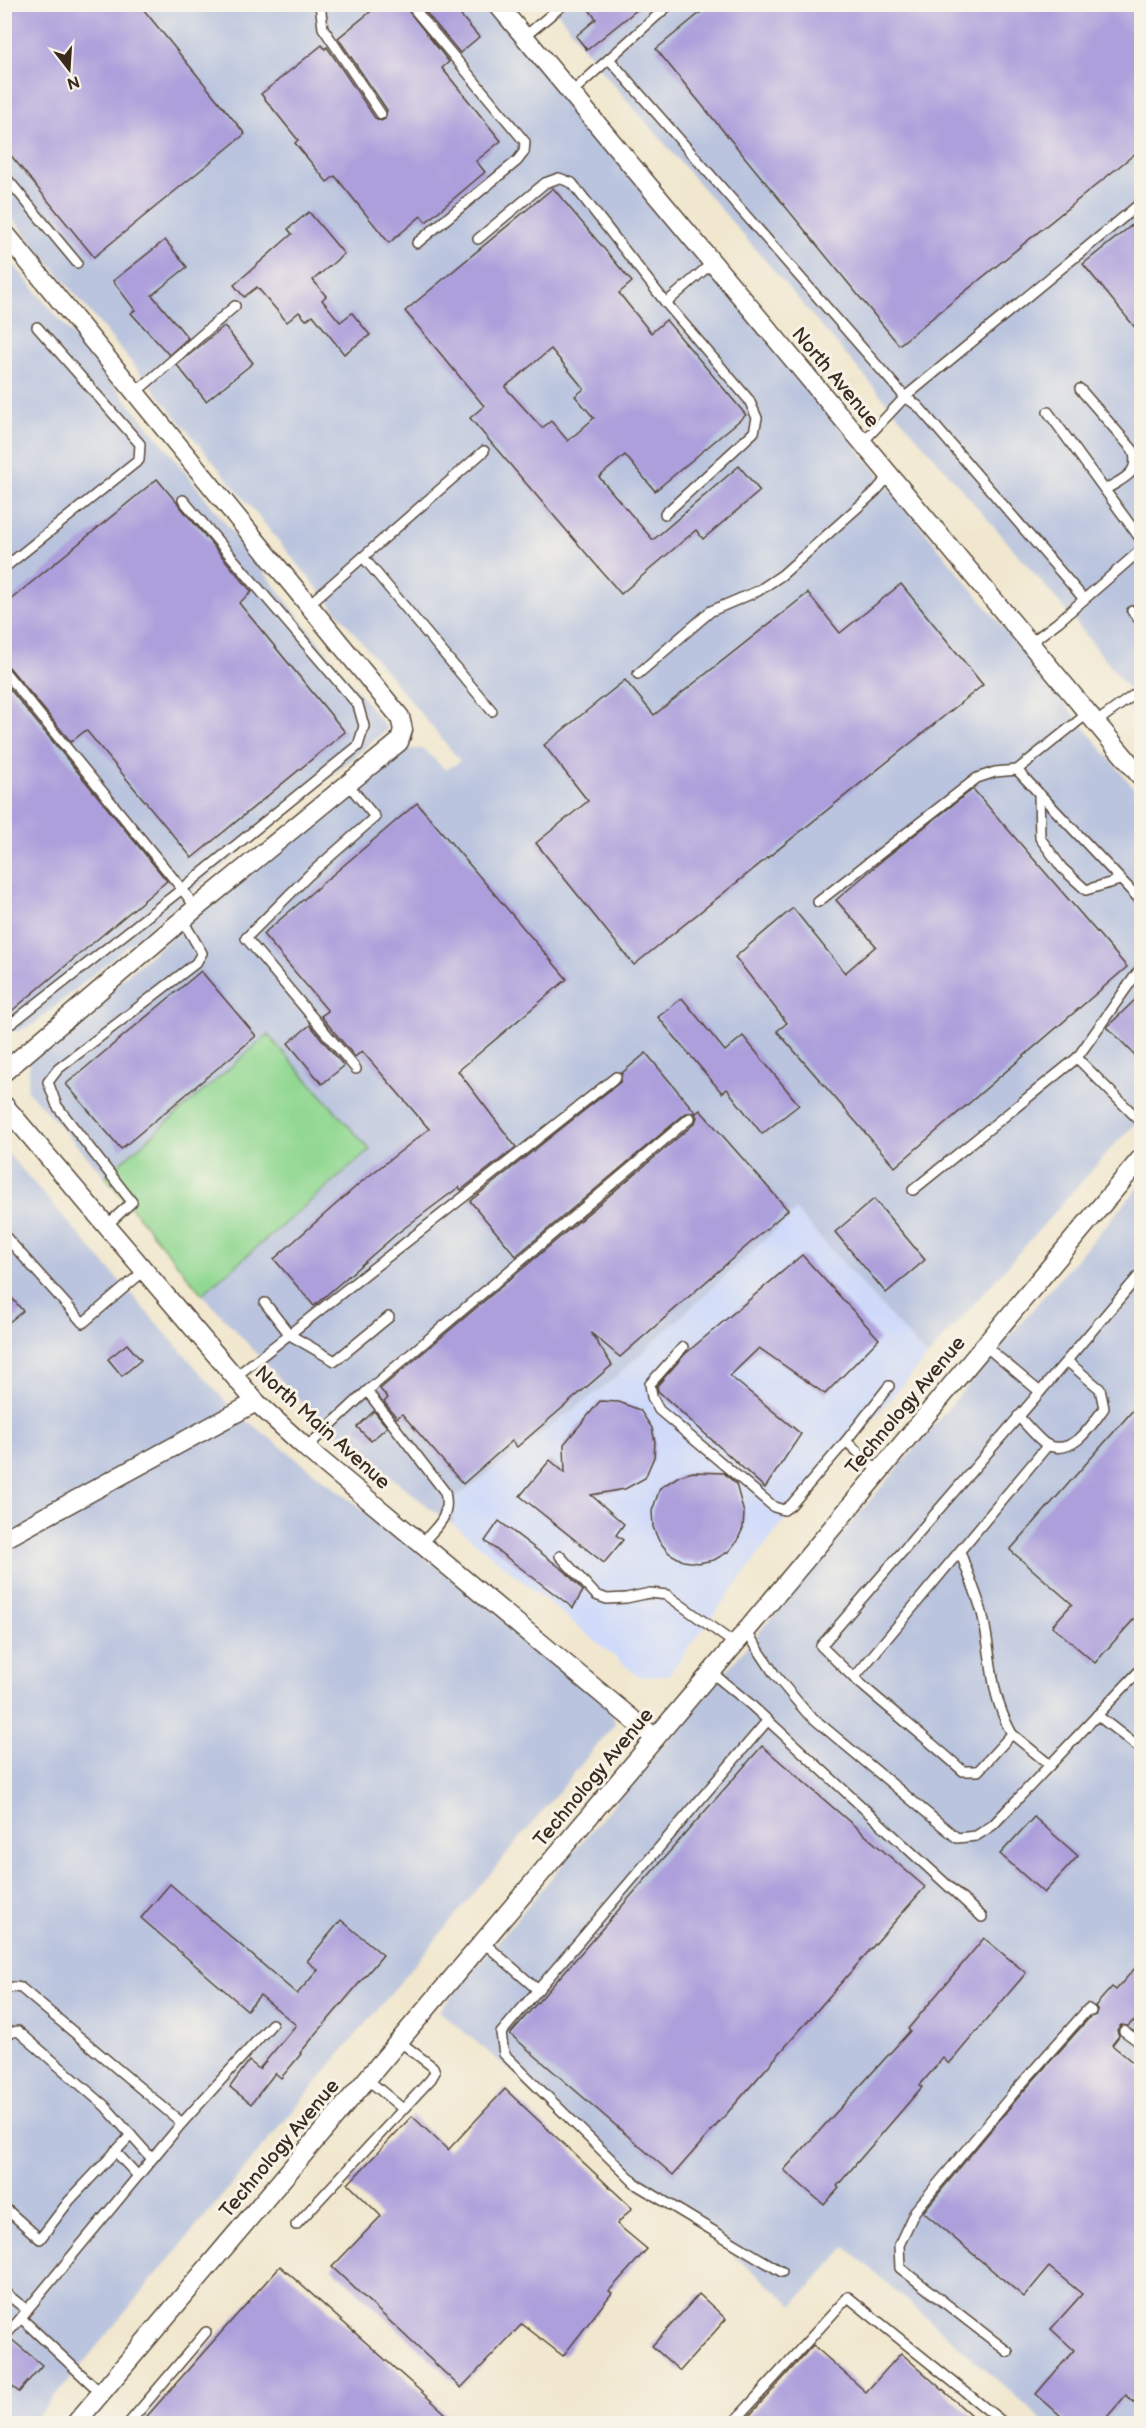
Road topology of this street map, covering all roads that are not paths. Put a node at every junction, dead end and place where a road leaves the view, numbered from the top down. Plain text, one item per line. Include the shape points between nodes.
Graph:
1 (320, 4) edge
2 (410, 4) edge
3 (498, 4) edge
4 (564, 4) edge
5 (670, 4) edge
6 (524, 37) junction
7 (609, 59) junction
8 (571, 93) junction
9 (381, 114) dead end
10 (4, 175) edge
11 (1142, 202) edge
12 (4, 232) edge
13 (478, 239) dead end
14 (417, 243) dead end
15 (77, 263) dead end
16 (712, 263) junction
17 (666, 303) junction
18 (236, 306) dead end
19 (37, 327) dead end
20 (1080, 389) dead end
21 (135, 393) junction
22 (905, 396) junction
23 (1048, 412) dead end
24 (862, 443) junction
25 (484, 452) dead end
26 (889, 476) junction
27 (1105, 490) junction
28 (183, 500) dead end
29 (665, 514) dead end
30 (1142, 541) edge
31 (1142, 549) edge
32 (363, 557) junction
33 (4, 568) edge
34 (1084, 599) junction
35 (307, 606) junction
36 (1132, 611) dead end
37 (1142, 623) edge
38 (1029, 644) junction
39 (4, 670) edge
40 (638, 674) dead end
41 (1142, 689) edge
42 (492, 711) dead end
43 (1091, 718) junction
44 (1017, 770) junction
45 (1142, 778) edge
46 (347, 783) junction
47 (1039, 794) junction
48 (1120, 880) junction
49 (182, 889) junction
50 (818, 902) dead end
51 (1142, 902) edge
52 (189, 914) junction
53 (1142, 966) edge
54 (4, 1020) edge
55 (1077, 1058) junction
56 (356, 1069) dead end
57 (4, 1072) edge
58 (616, 1077) dead end
59 (4, 1105) edge
60 (690, 1118) dead end
61 (1142, 1123) edge
62 (1142, 1157) edge
63 (913, 1190) dead end
64 (106, 1225) junction
65 (4, 1235) edge
66 (144, 1270) junction
67 (1142, 1272) edge
68 (265, 1303) dead end
69 (389, 1317) dead end
70 (290, 1335) junction
71 (984, 1345) junction
72 (683, 1347) dead end
73 (1066, 1361) junction
74 (235, 1377) junction
75 (889, 1386) dead end
76 (367, 1391) junction
77 (1040, 1392) junction
78 (256, 1402) junction
79 (1018, 1416) junction
80 (846, 1441) junction
81 (1047, 1445) junction
82 (306, 1448) junction
83 (879, 1471) junction
84 (4, 1539) edge
85 (421, 1544) junction
86 (960, 1551) junction
87 (560, 1556) dead end
88 (740, 1637) junction
89 (1142, 1668) edge
90 (711, 1672) junction
91 (854, 1678) junction
92 (1097, 1715) junction
93 (768, 1720) junction
94 (1012, 1734) junction
95 (655, 1738) junction
96 (1142, 1750) edge
97 (1050, 1765) junction
98 (982, 1917) dead end
99 (483, 1942) junction
100 (4, 1988) edge
101 (538, 1990) junction
102 (1091, 2011) dead end
103 (272, 2024) dead end
104 (1124, 2031) dead end
105 (4, 2034) edge
106 (399, 2041) junction
107 (1142, 2044) edge
108 (367, 2079) junction
109 (403, 2109) junction
110 (182, 2123) junction
111 (131, 2136) junction
112 (115, 2151) junction
113 (152, 2159) junction
114 (138, 2176) junction
115 (4, 2207) edge
116 (296, 2225) dead end
117 (782, 2271) dead end
118 (4, 2292) edge
119 (24, 2314) junction
120 (206, 2332) dead end
121 (4, 2337) edge
122 (1008, 2352) dead end
123 (101, 2393) junction
124 (75, 2424) edge
125 (128, 2424) edge
126 (732, 2424) edge
127 (1005, 2424) edge

1 - 9 lane via 323,28
2 - 14 lane via 525,142 517,162
3 - 6 street, North Avenue
4 - 6 lane
5 - 7 lane
6 - 8 street, North Avenue
7 - 8 lane
7 - 22 lane
8 - 16 street, North Avenue
10 - 15 lane
11 - 22 lane
12 - 21 street
13 - 17 lane via 545,183 559,178 572,183
16 - 17 lane
16 - 24 street, North Avenue
17 - 29 lane via 749,400 758,418 754,432
18 - 21 lane
19 - 33 lane via 140,444 139,460
20 - 27 lane via 1133,450 1137,462 1134,470
21 - 35 street
22 - 24 lane
22 - 34 lane via 918,406
23 - 27 lane
24 - 26 street, North Avenue
25 - 32 lane
26 - 38 street, North Avenue
26 - 40 lane via 782,575 758,591 711,611
27 - 30 lane
28 - 49 lane via 357,705 364,726 358,746
31 - 34 lane
32 - 35 lane
32 - 42 lane
34 - 38 lane
35 - 46 street via 399,717 403,730 399,742
36 - 37 lane
38 - 43 street, North Avenue
39 - 49 lane
41 - 43 lane
43 - 44 lane
43 - 45 street, North Avenue
44 - 47 lane
44 - 50 lane via 977,778
46 - 52 street
46 - 56 lane via 375,817 246,938
47 - 48 lane
47 - 48 lane via 1040,838 1062,868 1086,890
48 - 51 lane
49 - 52 lane
49 - 54 lane via 12,1023
52 - 57 street
52 - 64 lane via 202,953 196,963 58,1069 48,1082 57,1106 132,1202
53 - 55 lane
55 - 61 lane
55 - 63 lane
58 - 70 lane
59 - 64 street, North Main Avenue
60 - 76 lane
62 - 71 street, Technology Avenue
64 - 66 street, North Main Avenue
65 - 66 lane via 82,1323
66 - 74 street, North Main Avenue
67 - 73 lane
68 - 70 lane
69 - 70 lane via 336,1361
70 - 74 lane
71 - 77 lane
71 - 83 street, Technology Avenue
72 - 80 lane via 650,1384 659,1410 774,1508 784,1510 791,1505
73 - 77 lane
73 - 81 lane via 1100,1389 1104,1408 1084,1436 1063,1447
74 - 78 street, North Main Avenue
75 - 80 lane
76 - 82 lane
76 - 85 lane via 445,1492 448,1506 442,1521
77 - 79 lane
78 - 82 street, North Main Avenue
78 - 84 street
79 - 81 lane
79 - 91 lane via 821,1646
80 - 83 lane
81 - 86 lane
82 - 85 street, North Main Avenue
83 - 88 street, Technology Avenue
85 - 95 street, North Main Avenue
86 - 91 lane
86 - 94 lane via 983,1617 997,1702
87 - 88 lane via 596,1595 607,1599 650,1593 667,1595
88 - 90 street, Technology Avenue
88 - 97 lane via 807,1713 957,1838 976,1836 993,1825
89 - 92 lane
90 - 93 lane
90 - 95 street, Technology Avenue
91 - 94 lane via 963,1771 978,1771
92 - 96 lane
92 - 97 lane
93 - 98 lane
93 - 101 lane
94 - 97 lane
95 - 99 street, Technology Avenue
99 - 101 lane
99 - 106 street, Technology Avenue
100 - 110 lane via 21,1988
101 - 117 lane via 501,2033 504,2054 637,2185
102 - 122 lane via 1016,2090 915,2211 899,2245 900,2268
103 - 110 lane
104 - 107 lane
105 - 111 lane via 18,2031 105,2106
106 - 108 street, Technology Avenue
106 - 109 lane via 435,2072
108 - 109 lane
108 - 123 street, Technology Avenue
109 - 116 lane
110 - 113 lane
111 - 112 lane
111 - 113 lane
112 - 114 lane
112 - 115 lane via 40,2239
113 - 114 lane
114 - 119 lane
118 - 119 lane
119 - 121 lane
119 - 123 lane
120 - 125 lane
123 - 124 street, Technology Avenue
126 - 127 lane via 848,2297

